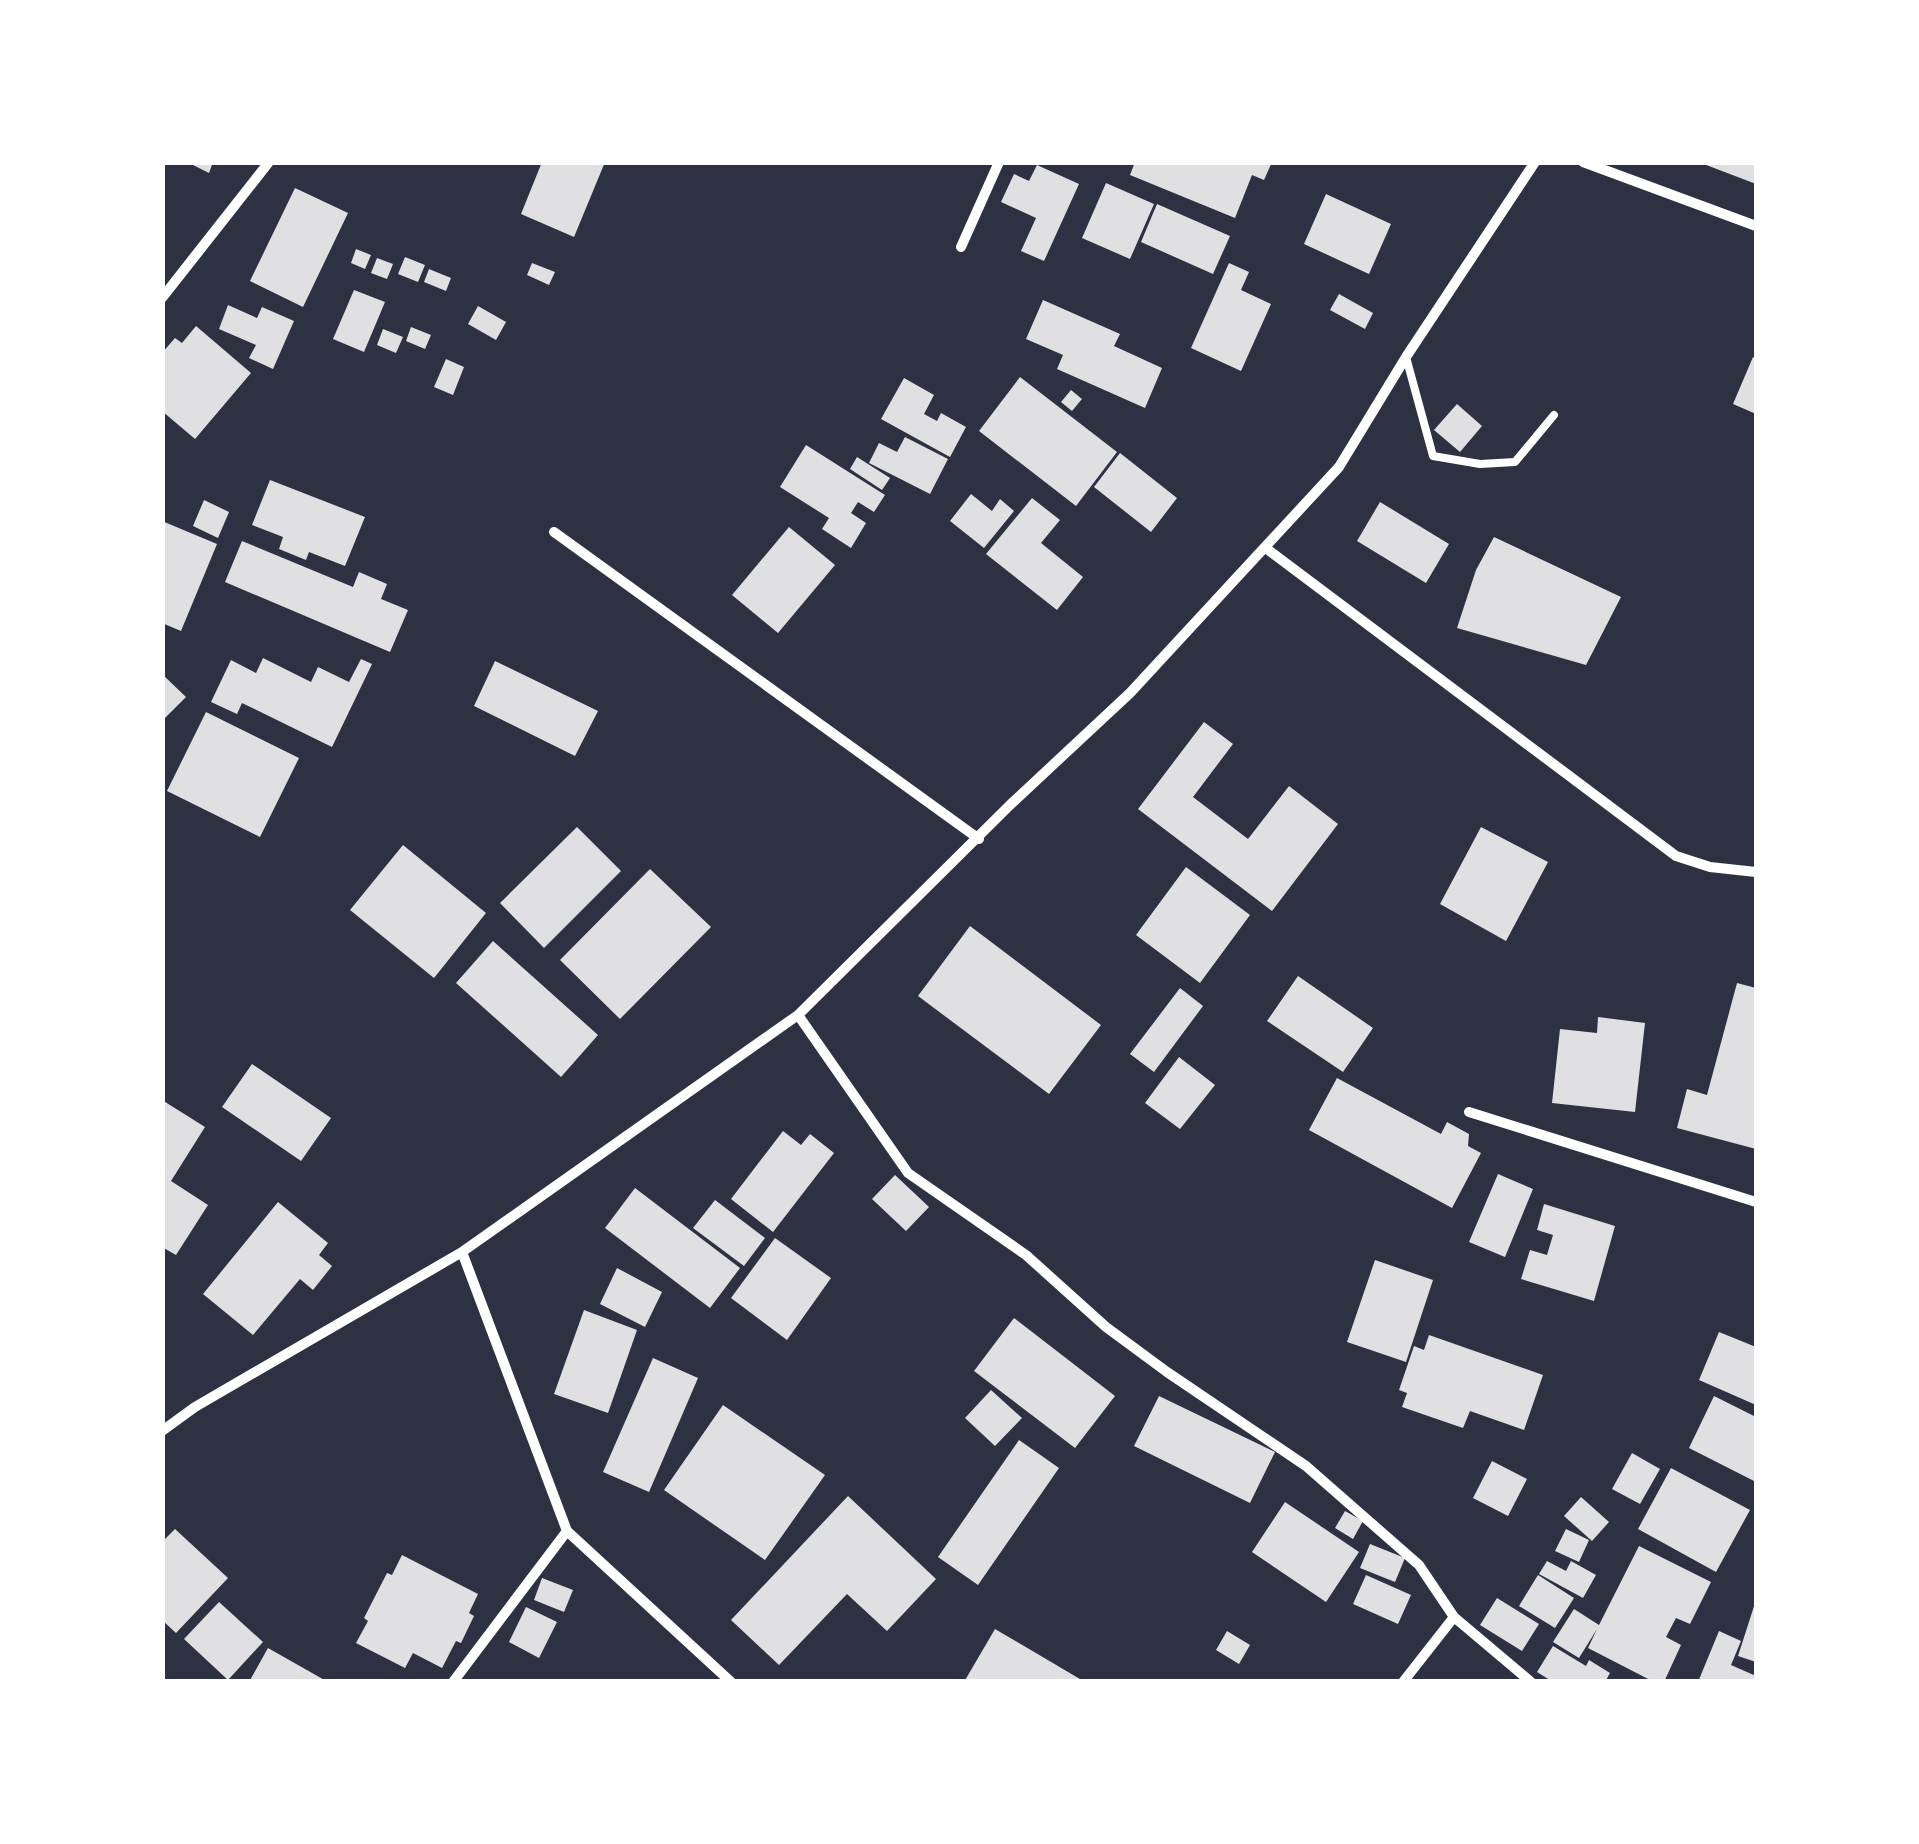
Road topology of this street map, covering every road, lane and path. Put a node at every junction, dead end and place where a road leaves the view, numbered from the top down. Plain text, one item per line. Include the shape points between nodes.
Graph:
1 (268, 162) edge
2 (999, 162) edge
3 (1534, 162) edge
4 (1583, 162) edge
5 (1756, 226) edge
6 (961, 248) dead end
7 (162, 298) edge
8 (1406, 357) junction
9 (1554, 415) dead end
10 (554, 532) dead end
11 (1266, 548) junction
12 (979, 839) junction
13 (1756, 872) edge
14 (798, 1015) junction
15 (1469, 1112) dead end
16 (1756, 1202) edge
17 (462, 1252) junction
18 (162, 1431) edge
19 (567, 1531) junction
20 (1454, 1617) junction
21 (453, 1682) edge
22 (731, 1682) edge
23 (1403, 1682) edge
24 (1531, 1682) edge

1 - 7 street
2 - 6 street
3 - 8 street
4 - 5 street
8 - 9 lane via 1432,456 1515,462
8 - 11 street via 1339,467
10 - 12 street
11 - 12 street
11 - 13 street via 1676,856
12 - 14 street
14 - 17 street
14 - 20 street via 908,1173 1026,1255 1106,1328 1306,1466 1419,1564
15 - 16 street
17 - 18 street
17 - 19 street
19 - 21 street
19 - 22 street
20 - 23 street
20 - 24 street

